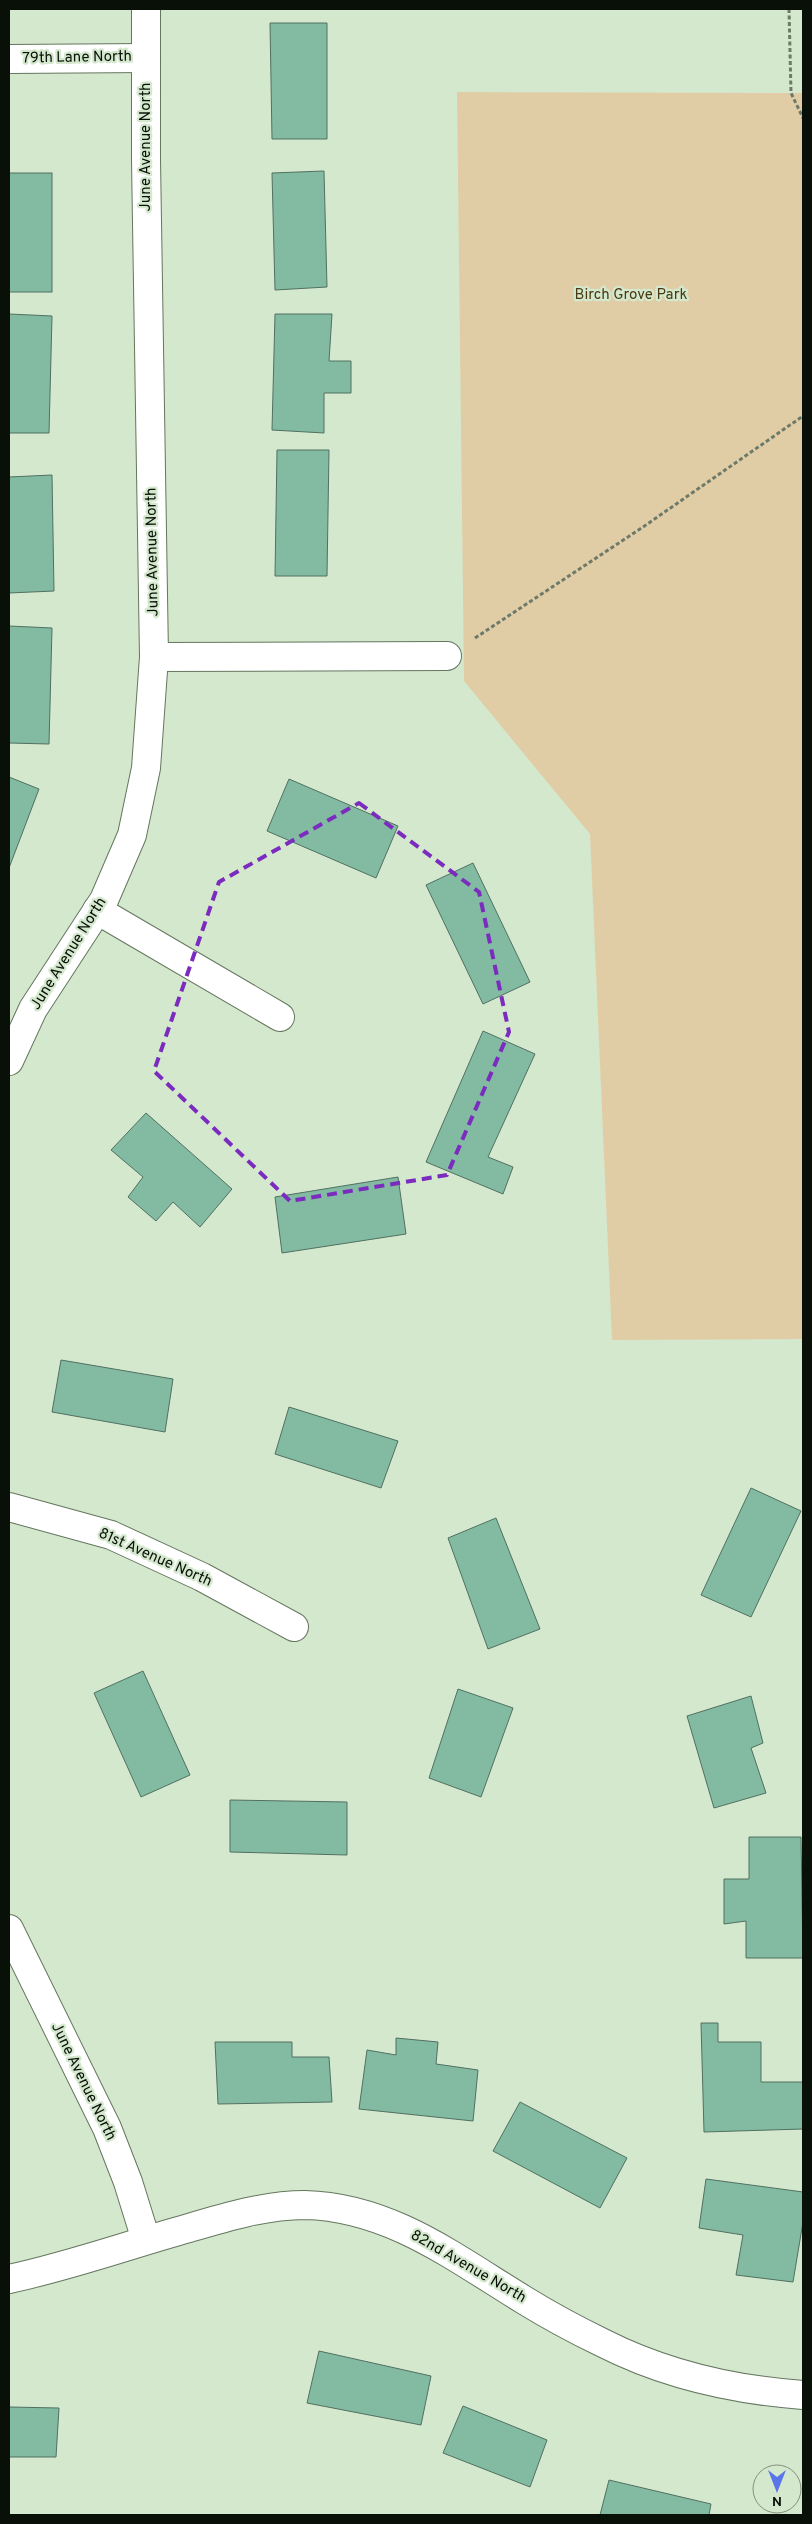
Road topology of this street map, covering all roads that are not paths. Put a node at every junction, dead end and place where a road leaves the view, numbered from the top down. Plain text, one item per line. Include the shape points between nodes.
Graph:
1 (146, 9) edge
2 (146, 58) junction
3 (9, 59) edge
4 (447, 656) road end
5 (154, 657) junction
6 (96, 910) junction
7 (280, 1017) dead end
8 (9, 1061) edge
9 (9, 1507) edge
10 (294, 1628) dead end
11 (9, 1929) edge
12 (146, 2240) junction
13 (9, 2279) edge
14 (803, 2395) edge

1 - 2 street, June Avenue North
2 - 3 street, 79th Lane North
2 - 5 street, June Avenue North
4 - 5 street
5 - 6 street, June Avenue North via 146,768 132,835 104,900
6 - 7 street
6 - 8 street, June Avenue North via 33,1009
9 - 10 street, 81st Avenue North via 111,1535 202,1577
11 - 12 street, June Avenue North via 107,2128
12 - 13 street, 82nd Avenue North via 61,2267
12 - 14 street, 82nd Avenue North via 241,2212 305,2205 372,2215 432,2243 527,2302 605,2344 682,2374 767,2392

